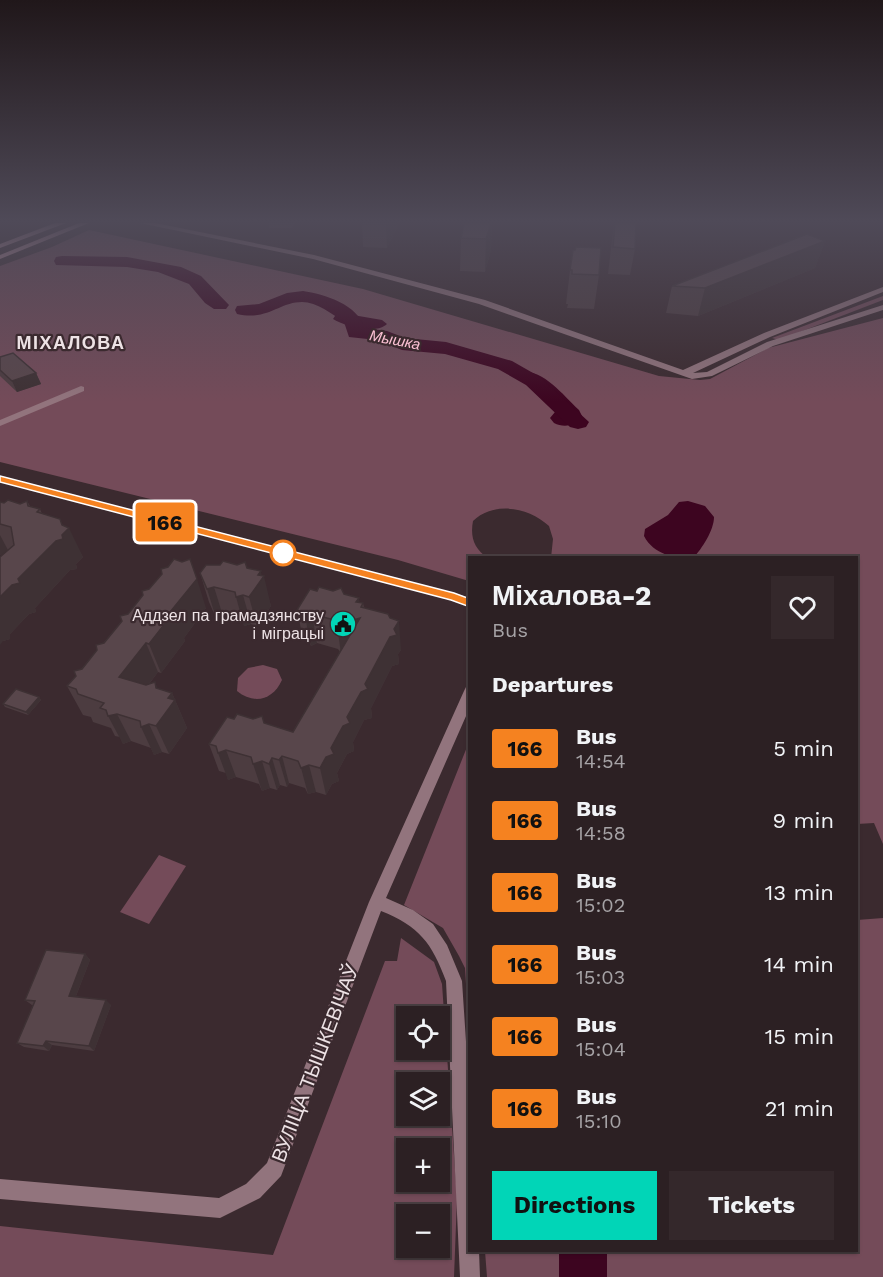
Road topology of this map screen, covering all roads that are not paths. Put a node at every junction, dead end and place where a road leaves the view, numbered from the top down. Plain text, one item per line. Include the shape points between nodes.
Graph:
1 (410, 283) edge
2 (883, 289) edge
3 (883, 307) edge
4 (684, 373) junction
5 (81, 389) dead end
6 (0, 423) edge
7 (0, 479) edge
8 (468, 602) edge
9 (468, 696) edge
10 (377, 902) junction
11 (0, 1189) edge
12 (468, 1240) edge
13 (469, 1252) edge
14 (470, 1277) edge

1 - 4 street via 482,302
2 - 4 street
3 - 4 street via 770,344 709,374
5 - 6 street
7 - 8 street
9 - 10 street, ВУЛІЦА ТЫШКЕВІЧАЎ
10 - 11 street, ВУЛІЦА ТЫШКЕВІЧАЎ via 274,1169 253,1191 220,1208
10 - 12 street via 400,910 430,931 442,948 454,981
13 - 14 street

